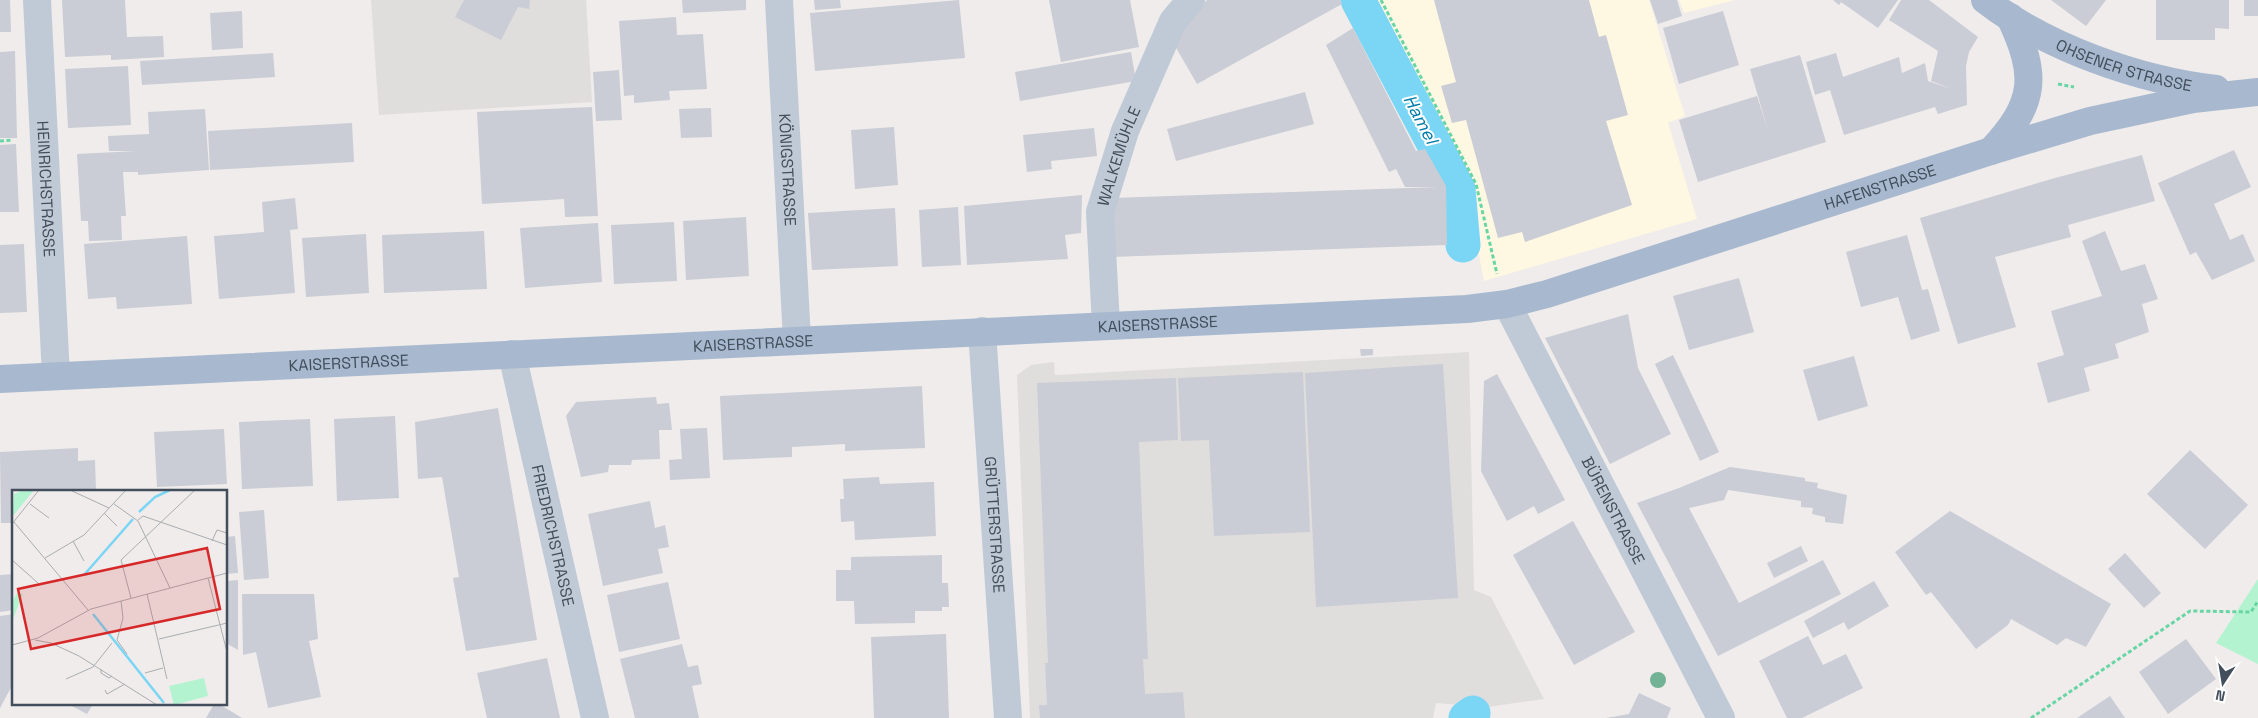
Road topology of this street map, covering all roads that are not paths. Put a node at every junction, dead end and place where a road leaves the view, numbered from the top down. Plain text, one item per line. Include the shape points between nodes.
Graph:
1 (37, 0) edge
2 (779, 0) edge
3 (1191, 0) edge
4 (1985, 0) edge
5 (2010, 17) junction
6 (2252, 92) edge
7 (1991, 150) junction
8 (1507, 304) junction
9 (1106, 325) junction
10 (982, 331) junction
11 (796, 340) junction
12 (512, 354) junction
13 (56, 376) junction
14 (0, 379) edge
15 (595, 718) edge
16 (1008, 718) edge
17 (1721, 718) edge

1 - 13 street, HEINRICHSTRASSE
2 - 11 street, KÖNIGSTRASSE
3 - 9 street, WALKEMÜHLE via 1173,21 1129,122 1100,212
4 - 5 main road, OHSENER STRASSE
5 - 6 main road, OHSENER STRASSE via 2065,46 2122,68 2204,87
5 - 7 main road via 2028,60 2029,80 2024,106 2011,130
6 - 7 main road, HAFENSTRASSE via 2142,109
7 - 8 main road, HAFENSTRASSE via 1688,250
8 - 9 main road, KAISERSTRASSE
8 - 17 street, BÜRENSTRASSE
9 - 10 main road, KAISERSTRASSE
10 - 11 main road, KAISERSTRASSE
10 - 16 street, GRÜTTERSTRASSE
11 - 12 main road, KAISERSTRASSE
12 - 13 main road, KAISERSTRASSE
12 - 15 street, FRIEDRICHSTRASSE
13 - 14 main road, KAISERSTRASSE

